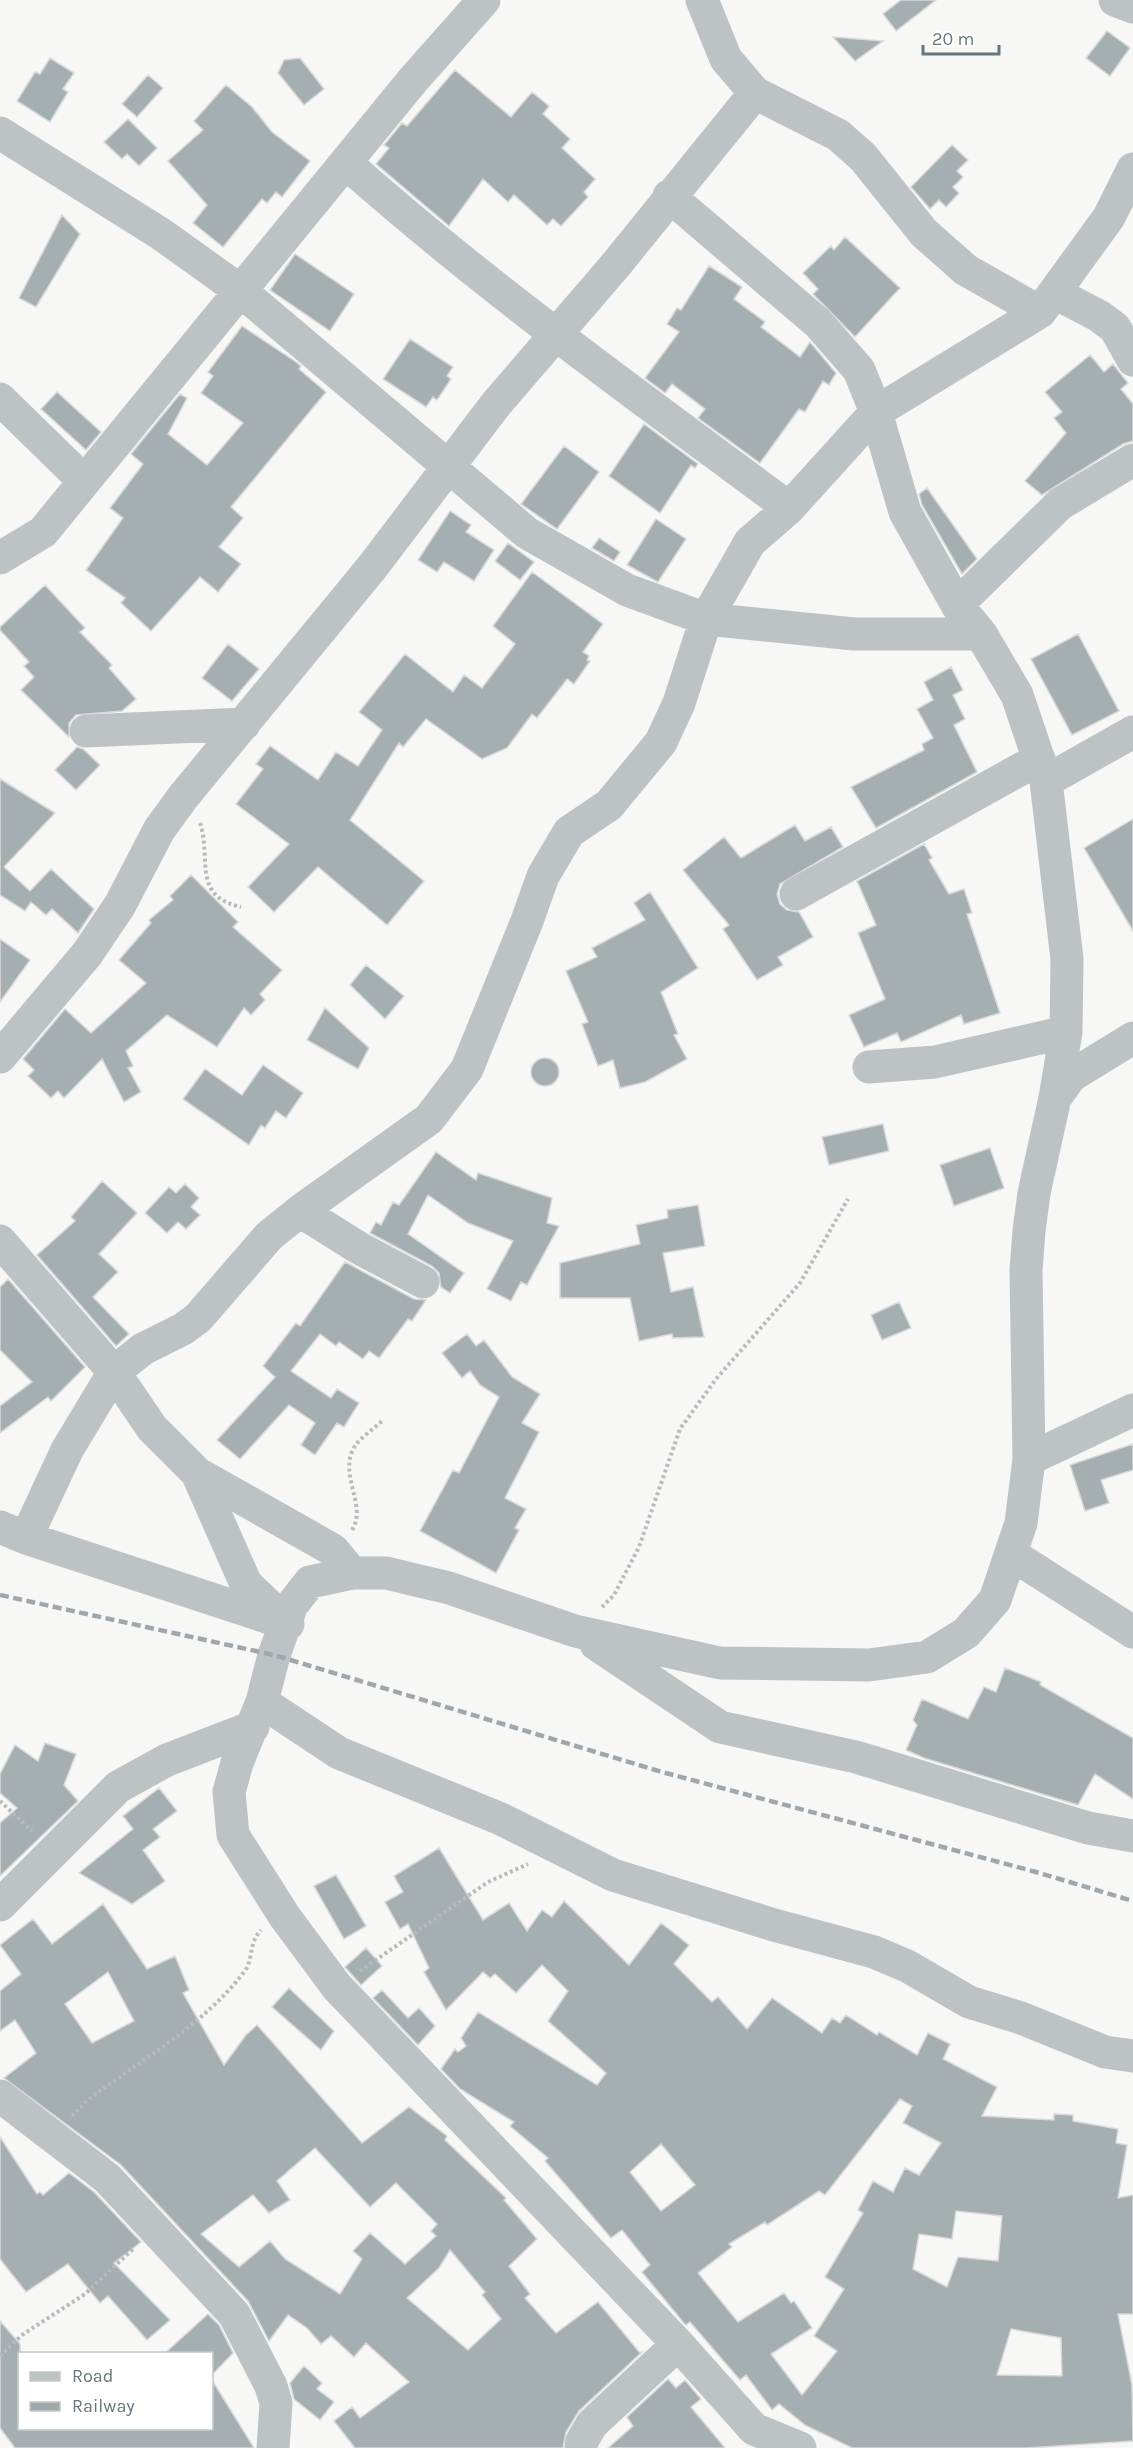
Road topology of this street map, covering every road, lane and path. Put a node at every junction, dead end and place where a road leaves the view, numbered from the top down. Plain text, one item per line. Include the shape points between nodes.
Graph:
1 (484, 0) edge
2 (702, 0) edge
3 (1115, 0) edge
4 (1133, 7) edge
5 (755, 93) junction
6 (0, 133) edge
7 (346, 163) junction
8 (1133, 169) edge
9 (669, 196) junction
10 (1121, 211) edge
11 (242, 292) junction
12 (1048, 303) junction
13 (555, 336) junction
14 (1133, 360) edge
15 (0, 399) edge
16 (876, 412) junction
17 (1133, 460) edge
18 (447, 465) junction
19 (83, 480) junction
20 (789, 508) junction
21 (0, 558) edge
22 (957, 605) junction
23 (706, 619) junction
24 (981, 634) junction
25 (244, 724) junction
26 (86, 731) dead end
27 (1133, 732) edge
28 (1043, 770) junction
29 (183, 797) junction
30 (796, 894) dead end
31 (241, 907) dead end
32 (1066, 1032) junction
33 (1133, 1038) edge
34 (0, 1057) edge
35 (869, 1067) dead end
36 (1056, 1098) junction
37 (848, 1199) dead end
38 (300, 1211) junction
39 (0, 1241) edge
40 (423, 1282) dead end
41 (114, 1372) junction
42 (1133, 1410) edge
43 (383, 1420) dead end
44 (1029, 1459) junction
45 (197, 1473) junction
46 (13, 1533) edge
47 (1011, 1554) junction
48 (342, 1562) junction
49 (288, 1624) junction
50 (575, 1631) junction
51 (1133, 1632) edge
52 (258, 1714) junction
53 (0, 1801) edge
54 (1133, 1836) edge
55 (54, 1852) junction
56 (568, 1852) junction
57 (0, 1905) edge
58 (285, 1917) junction
59 (337, 1987) junction
60 (1133, 2056) edge
61 (0, 2096) edge
62 (54, 2136) junction
63 (154, 2231) junction
64 (678, 2344) junction
65 (0, 2356) edge
66 (273, 2448) edge
67 (581, 2448) edge
68 (800, 2448) edge

1 - 7 street via 412,80
2 - 5 street via 726,60
3 - 4 street
5 - 9 street
5 - 12 street via 838,135 870,164 924,233 966,270
6 - 11 street via 160,234
7 - 11 street
7 - 13 street
8 - 10 street
9 - 13 street
9 - 16 street via 818,323 859,370
10 - 12 street
11 - 18 street
11 - 19 street
12 - 14 street via 1115,328
12 - 16 street
13 - 18 street
13 - 20 street
15 - 19 street
16 - 20 street
16 - 22 street via 905,512
17 - 22 street via 1060,504
18 - 23 street via 527,533 627,590
18 - 25 street via 373,566
19 - 21 street via 43,532
20 - 23 street via 750,542
22 - 24 street
23 - 24 street via 854,634
23 - 38 street via 683,693 661,742 609,805 569,832 543,876 467,1069 429,1119
24 - 28 street via 1017,695
25 - 26 street
25 - 29 street
27 - 28 street
28 - 30 street
28 - 32 street via 1067,959
29 - 31 path via 205,837 203,864 210,888 228,904
29 - 34 street via 159,830 120,905 87,954
32 - 35 street via 935,1062
32 - 36 street
33 - 36 street via 1071,1076
36 - 44 street via 1034,1193 1028,1241
37 - 50 path via 800,1283 716,1379 680,1429 639,1548 614,1595
38 - 40 street
38 - 41 street via 269,1236 198,1318 143,1349
39 - 41 street
41 - 45 street via 152,1428
41 - 46 street
42 - 44 street
43 - 48 path via 355,1447 348,1476 357,1501 354,1527
44 - 47 street via 1021,1522
45 - 48 street
45 - 49 street via 246,1584
46 - 49 street
47 - 50 street via 995,1600 966,1633 927,1657 869,1665 720,1663
47 - 51 street
48 - 49 street via 310,1582 292,1605
48 - 50 street via 449,1588
49 - 52 street via 274,1655
50 - 54 street via 720,1727 856,1757 1088,1828
52 - 55 street via 118,1787
52 - 56 street
52 - 58 street via 229,1792 233,1835
53 - 55 path
55 - 57 street
56 - 59 path via 514,1868 488,1882
56 - 60 street via 622,1878 874,1952 969,2001 1105,2052
58 - 59 street
58 - 62 path via 258,1934 244,1972 207,2010 89,2099
59 - 64 street
61 - 62 street
62 - 63 street via 107,2178
63 - 65 path via 85,2294 22,2335
63 - 66 street via 234,2314 276,2403
64 - 67 street via 592,2424
64 - 68 street via 754,2429

